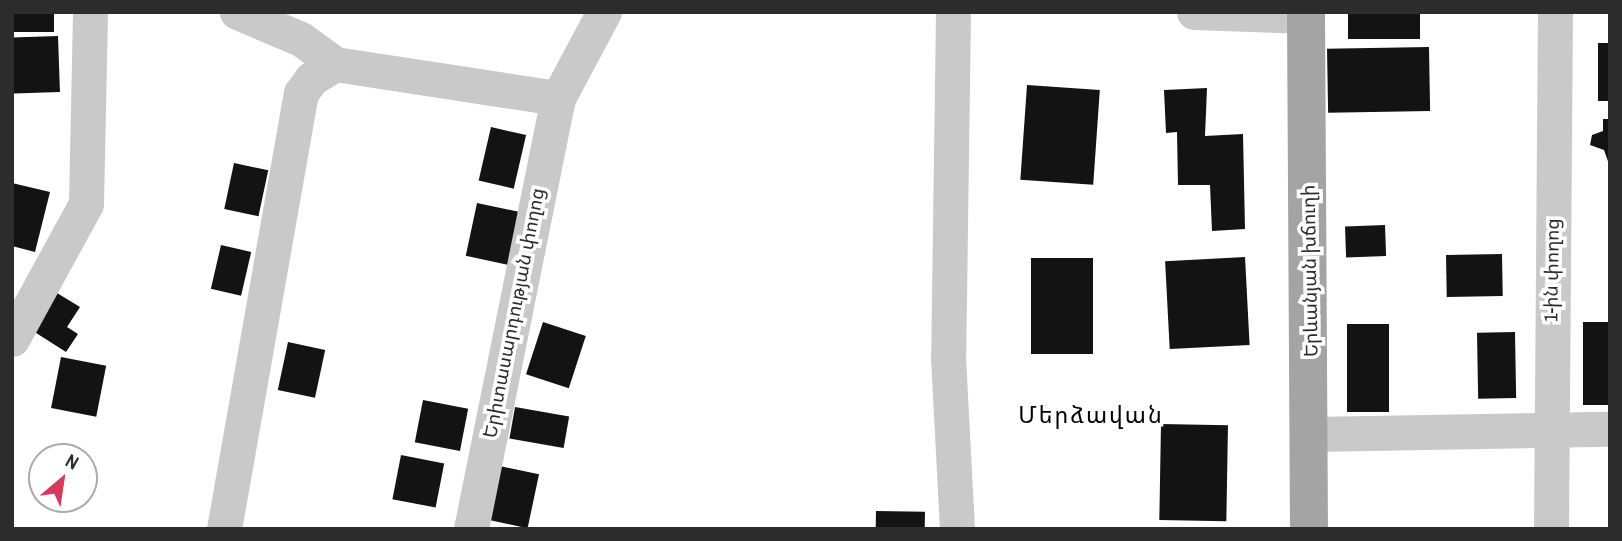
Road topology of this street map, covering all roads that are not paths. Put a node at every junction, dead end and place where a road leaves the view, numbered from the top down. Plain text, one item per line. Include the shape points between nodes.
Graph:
1 (90, 12) edge
2 (237, 12) edge
3 (604, 12) edge
4 (953, 12) edge
5 (1194, 12) edge
6 (1555, 12) edge
7 (1306, 14) edge
8 (335, 64) junction
9 (558, 98) junction
10 (12, 339) edge
11 (1610, 429) edge
12 (1550, 430) junction
13 (1312, 434) junction
14 (224, 529) edge
15 (471, 529) edge
16 (957, 529) edge
17 (1310, 529) edge
18 (1551, 529) edge

1 - 10 street via 86,204
2 - 8 street via 301,39
3 - 9 street, Երիտասարդության փողոց
4 - 16 street via 948,357
5 - 7 street
6 - 12 street, 1-ին փողոց
7 - 13 main road, Երևանյան խճուղի
8 - 9 street
8 - 14 street via 301,93
9 - 15 street, Երիտասարդության փողոց
11 - 12 street
12 - 13 street
12 - 18 street, 1-ին փողոց
13 - 17 main road, Երևանյան խճուղի

